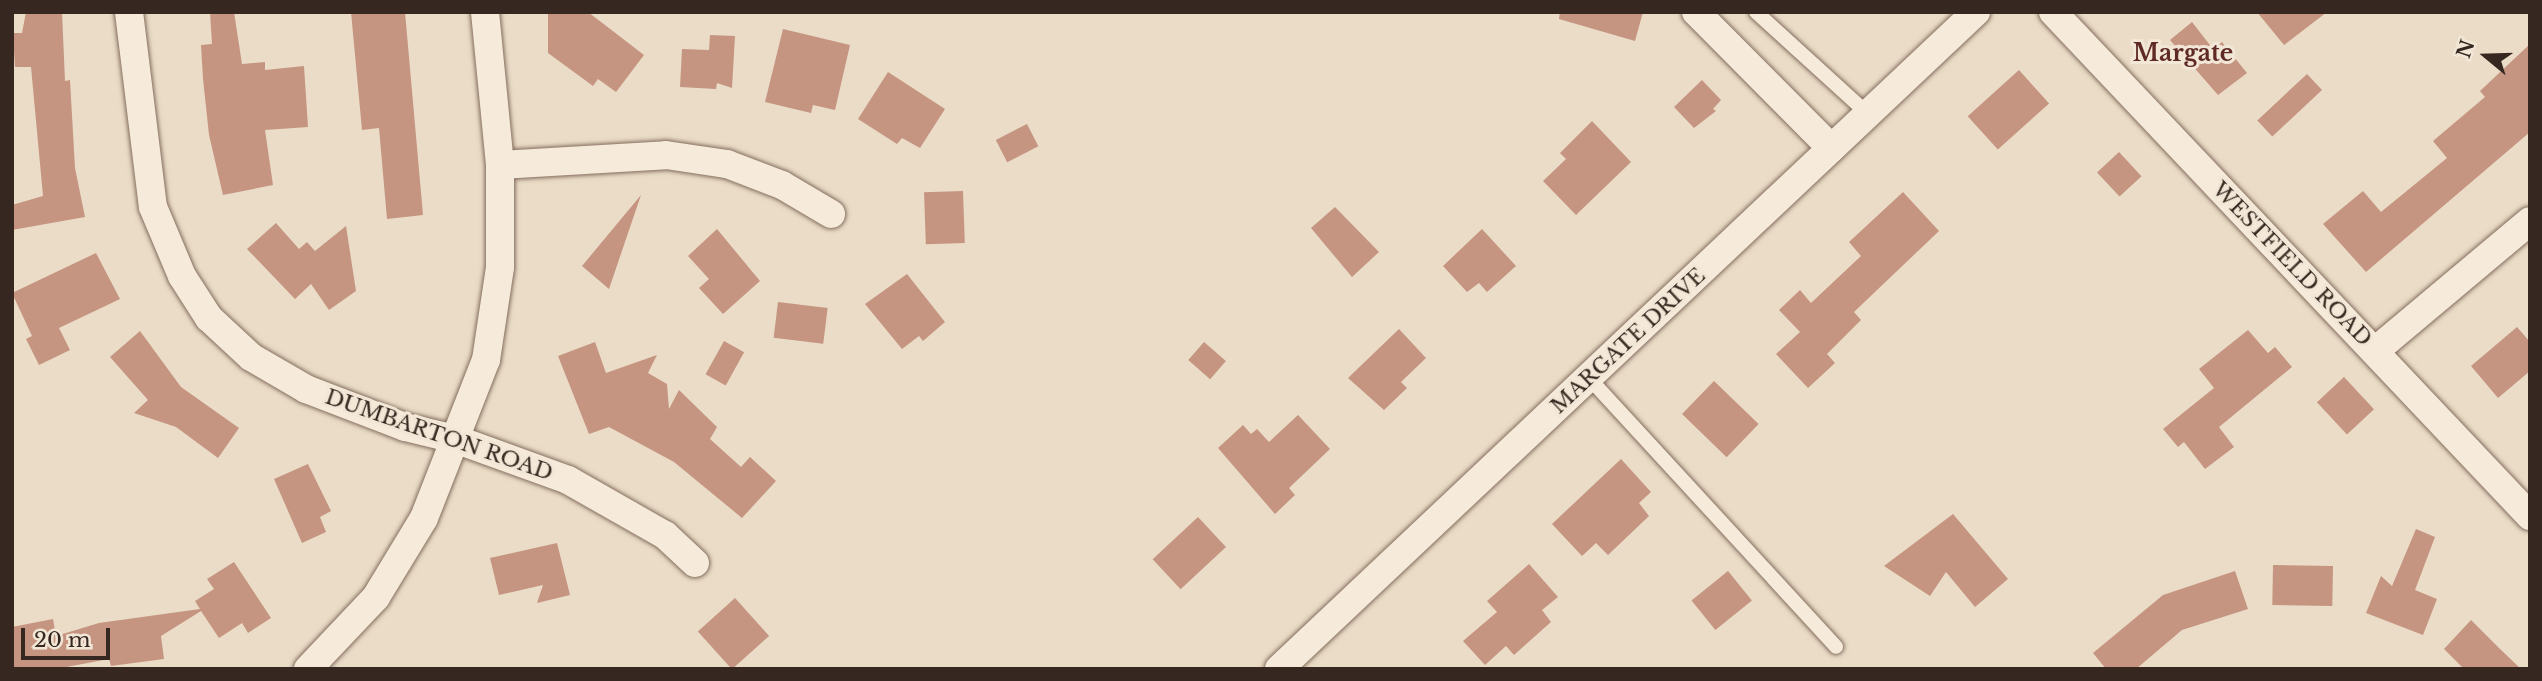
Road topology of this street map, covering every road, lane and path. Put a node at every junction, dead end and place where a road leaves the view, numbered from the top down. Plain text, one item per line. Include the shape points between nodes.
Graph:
1 (129, 12) edge
2 (485, 12) edge
3 (1696, 12) edge
4 (1756, 12) edge
5 (1976, 12) edge
6 (2053, 12) edge
7 (1868, 114) junction
8 (1831, 148) junction
9 (500, 165) junction
10 (831, 214) dead end
11 (2530, 221) edge
12 (2375, 351) junction
13 (1589, 378) junction
14 (455, 439) junction
15 (2530, 516) edge
16 (695, 562) dead end
17 (1836, 647) dead end
18 (308, 669) edge
19 (1279, 669) edge

1 - 14 street, DUMBARTON ROAD via 153,207 181,276 209,318 251,357 306,389 405,427
2 - 9 street
3 - 8 street
4 - 7 lane
5 - 7 street, MARGATE DRIVE
6 - 12 street, WESTFIELD ROAD
7 - 8 street, MARGATE DRIVE
8 - 13 street, MARGATE DRIVE
9 - 10 street via 678,157 738,168 782,185
9 - 14 street via 500,267 486,360
11 - 12 street
12 - 15 street, WESTFIELD ROAD
13 - 17 lane
13 - 19 street, MARGATE DRIVE
14 - 16 street, DUMBARTON ROAD via 568,480 665,536
14 - 18 street via 424,518 376,597

